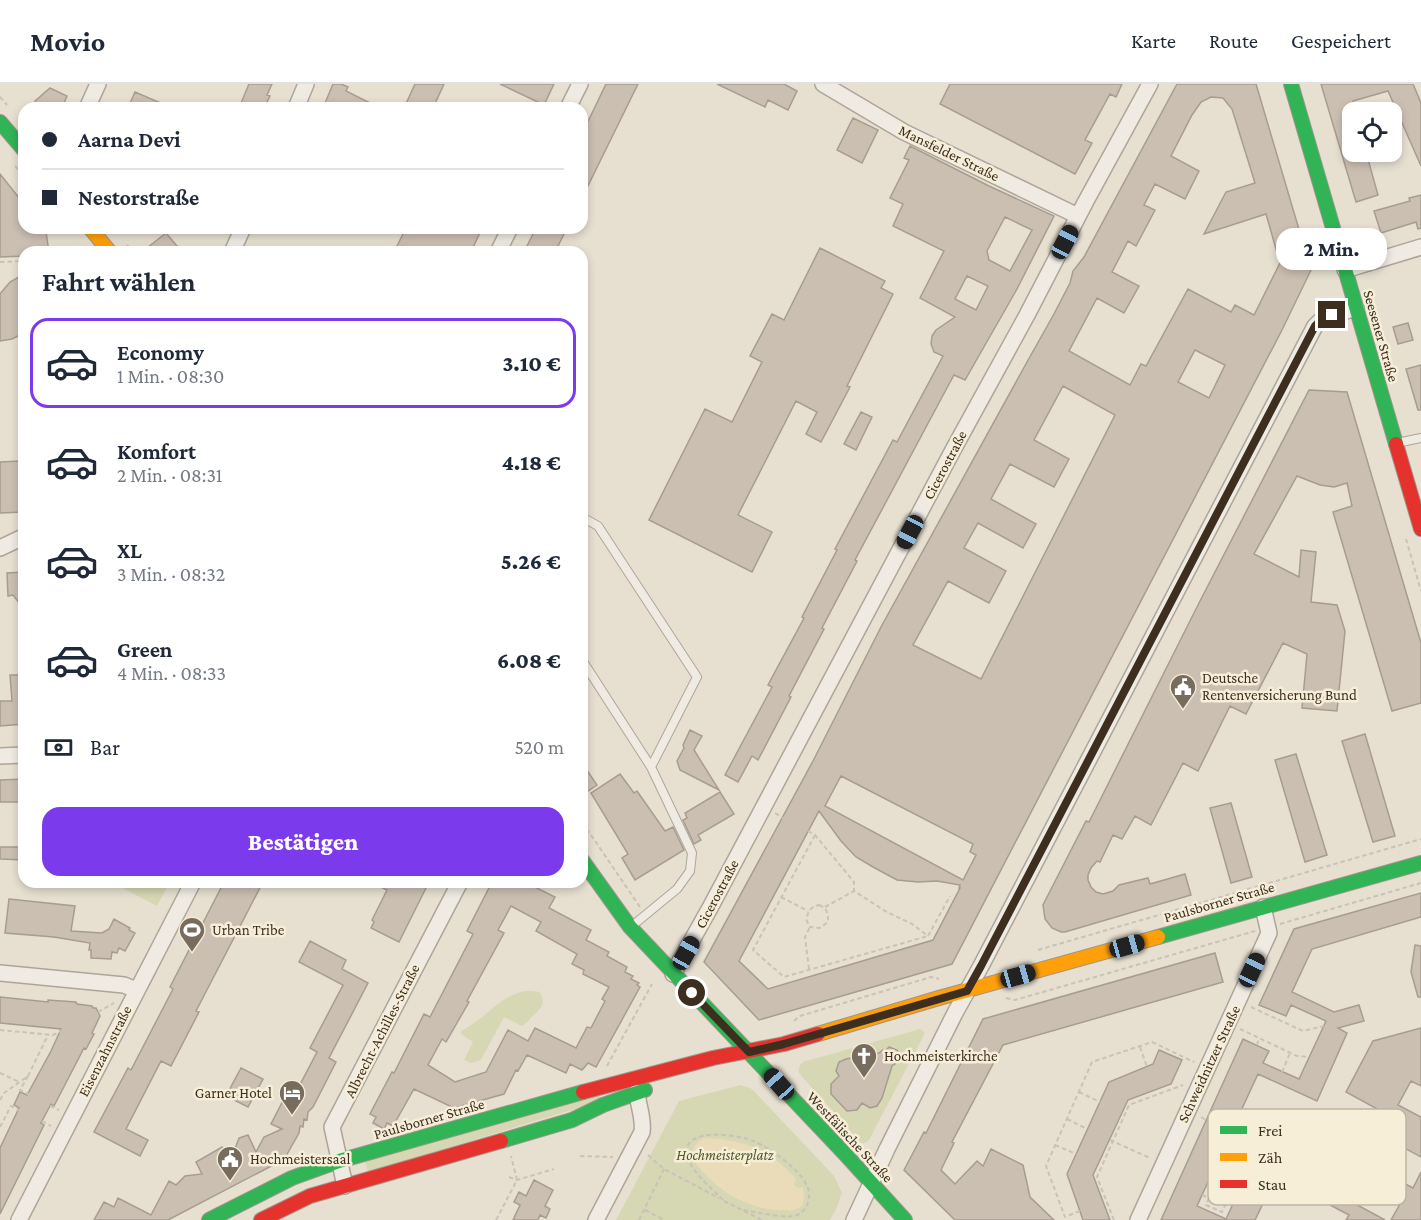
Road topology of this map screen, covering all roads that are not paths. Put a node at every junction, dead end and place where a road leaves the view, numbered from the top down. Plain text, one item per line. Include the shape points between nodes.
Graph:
1 (98, 84) edge
2 (306, 84) edge
3 (580, 84) edge
4 (823, 84) edge
5 (1150, 84) edge
6 (1291, 84) edge
7 (840, 88) edge
8 (90, 102) edge
9 (298, 102) edge
10 (571, 102) edge
11 (0, 122) edge
12 (18, 143) edge
13 (1078, 216) junction
14 (95, 234) edge
15 (105, 246) edge
16 (1421, 247) edge
17 (1345, 270) junction
18 (1356, 308) junction
19 (1421, 438) edge
20 (1395, 444) junction
21 (588, 520) edge
22 (1421, 529) edge
23 (18, 539) edge
24 (0, 548) edge
25 (588, 669) edge
26 (18, 755) edge
27 (0, 756) edge
28 (651, 767) junction
29 (1421, 863) edge
30 (588, 869) edge
31 (190, 888) edge
32 (456, 888) edge
33 (1263, 907) junction
34 (630, 927) junction
35 (0, 973) edge
36 (673, 974) junction
37 (136, 990) junction
38 (967, 991) junction
39 (749, 1052) junction
40 (637, 1086) junction
41 (339, 1161) junction
42 (871, 1183) junction
43 (345, 1186) junction
44 (236, 1206) junction
45 (19, 1220) edge
46 (209, 1220) edge
47 (243, 1220) edge
48 (261, 1220) edge
49 (596, 1220) edge
50 (854, 1220) edge
51 (905, 1220) edge
52 (1138, 1220) edge

1 - 8 street
2 - 9 street
3 - 10 street
4 - 7 street, Mansfelder Straße
5 - 13 street, Cicerostraße
6 - 17 street, Seesener Straße
7 - 13 street, Mansfelder Straße via 902,131
11 - 12 street
13 - 36 street, Cicerostraße
14 - 15 street
16 - 17 street
17 - 18 street, Seesener Straße
18 - 20 street, Seesener Straße
18 - 38 street via 1323,318 1315,326
19 - 20 lane
20 - 22 street, Seesener Straße
21 - 28 lane via 598,526 697,677
23 - 24 street
25 - 28 lane
26 - 27 street
28 - 34 lane via 692,853 690,871 677,889
29 - 33 street, Paulsborner Straße
30 - 34 street, Westfälische Straße
31 - 37 street, Eisenzahnstraße
32 - 41 street, Albrecht-Achilles-Straße via 332,1127
33 - 38 street, Paulsborner Straße
33 - 52 street, Schweidnitzer Straße via 1269,933
34 - 36 street, Westfälische Straße
35 - 37 street via 124,985
36 - 39 street, Westfälische Straße
37 - 45 street, Eisenzahnstraße
38 - 39 street, Paulsborner Straße
38 - 42 street
39 - 40 street, Paulsborner Straße via 713,1058
39 - 42 street, Westfälische Straße
40 - 41 street, Paulsborner Straße via 573,1095
40 - 43 street, Paulsborner Straße via 572,1120
40 - 49 street via 642,1132
41 - 43 street, Albrecht-Achilles-Straße
41 - 44 street, Paulsborner Straße via 292,1178
42 - 50 street
42 - 51 street, Westfälische Straße
43 - 48 street, Paulsborner Straße via 310,1196
44 - 46 street, Paulsborner Straße
44 - 47 street

